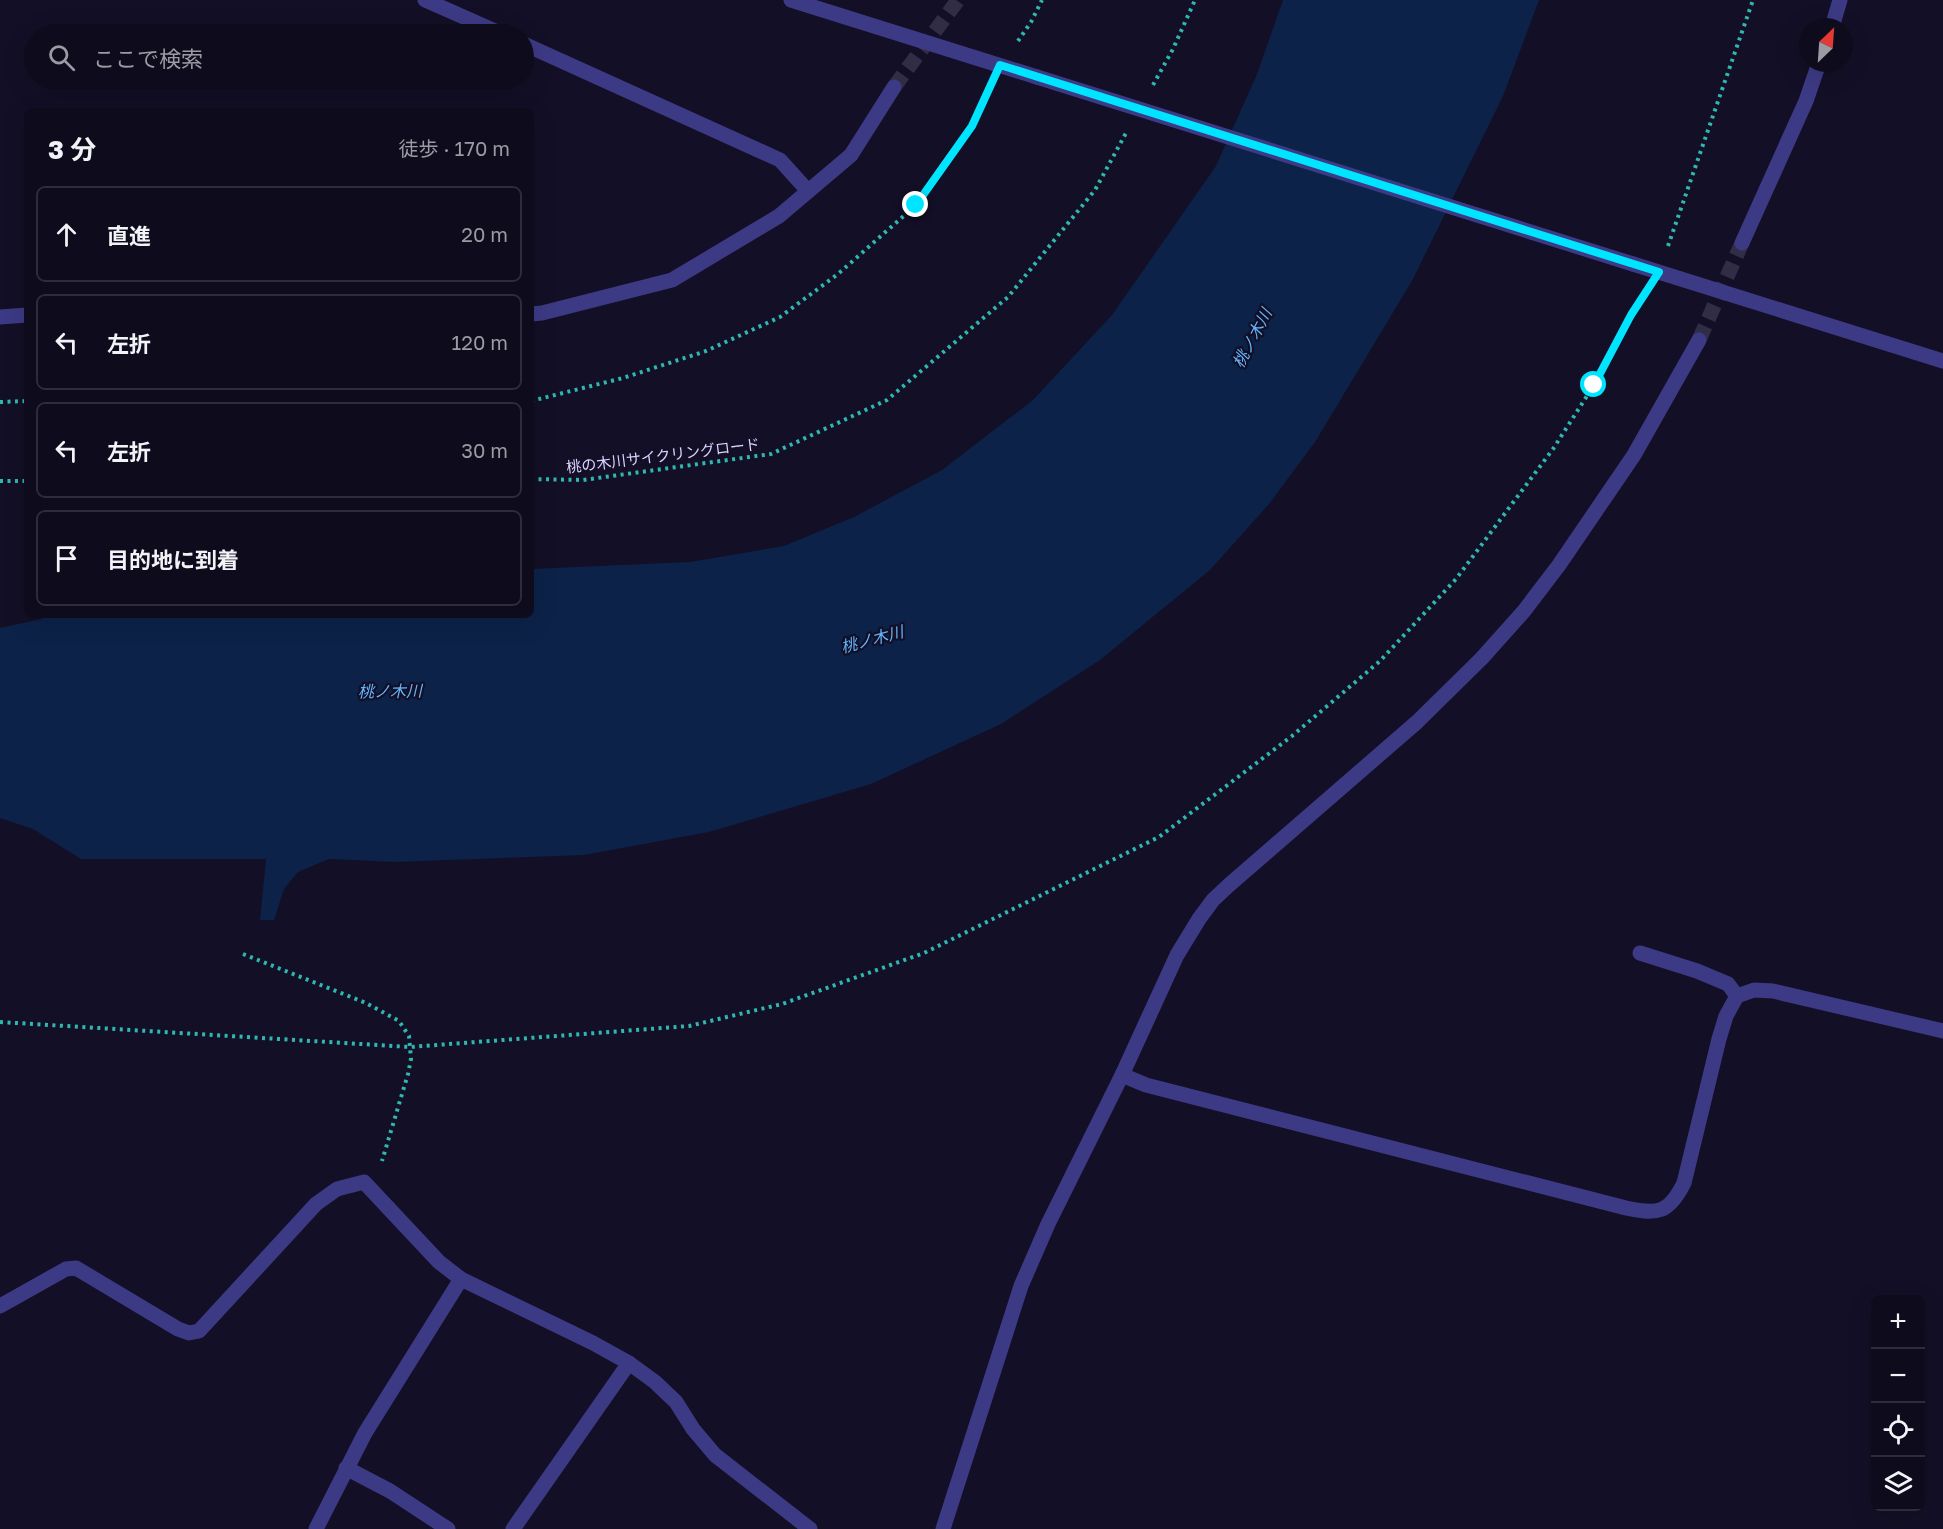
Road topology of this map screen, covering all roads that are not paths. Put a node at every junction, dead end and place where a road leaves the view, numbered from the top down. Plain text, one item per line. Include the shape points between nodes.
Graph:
1 (425, 0) edge
2 (791, 0) edge
3 (1840, 0) edge
4 (1835, 18) edge
5 (479, 24) edge
6 (534, 49) edge
7 (1816, 72) edge
8 (894, 87) tunnel mouth
9 (808, 191) junction
10 (1742, 243) tunnel mouth
11 (534, 314) edge
12 (24, 315) edge
13 (0, 317) edge
14 (1699, 340) tunnel mouth
15 (1943, 361) edge
16 (1640, 953) dead end
17 (1737, 996) junction
18 (1943, 1032) edge
19 (1122, 1075) junction
20 (460, 1279) junction
21 (0, 1306) edge
22 (629, 1363) junction
23 (346, 1468) junction
24 (316, 1529) edge
25 (448, 1529) edge
26 (513, 1529) edge
27 (810, 1529) edge
28 (943, 1529) edge

1 - 5 street
2 - 15 street, bridge
3 - 4 street
6 - 9 street via 780,160
7 - 10 street
8 - 9 street via 851,155
9 - 11 street via 780,216 672,280
12 - 13 street
14 - 19 street via 1634,455 1524,611 1418,722 1213,900 1177,955
16 - 17 street via 1728,984
17 - 18 street via 1754,990 1773,991
17 - 19 street via 1719,1039 1684,1183 1677,1197 1656,1212 1626,1208 1146,1085
19 - 28 street via 1021,1286
20 - 21 street via 438,1262 364,1182 337,1189 316,1204 199,1330 189,1333 178,1329 76,1268 66,1269
20 - 22 street
20 - 23 street
22 - 26 street
22 - 27 street via 676,1402 715,1455
23 - 24 street
23 - 25 street

